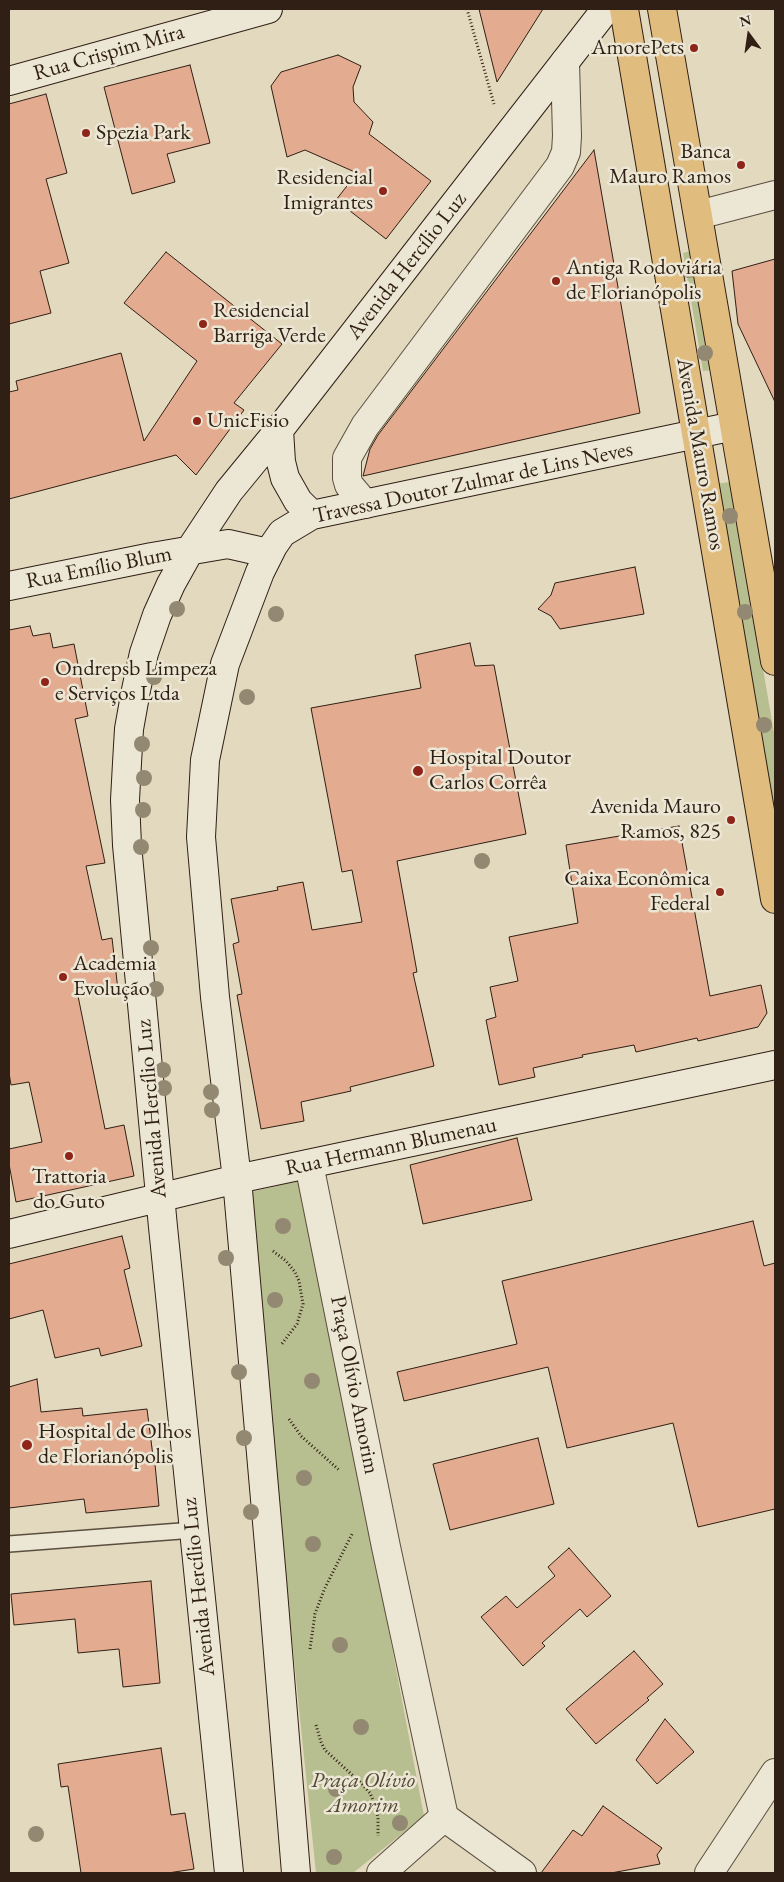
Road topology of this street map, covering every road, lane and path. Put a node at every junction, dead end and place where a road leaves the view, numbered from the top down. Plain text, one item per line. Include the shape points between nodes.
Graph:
1 (268, 9) edge
2 (467, 9) edge
3 (606, 9) edge
4 (624, 9) edge
5 (662, 9) edge
6 (564, 62) junction
7 (9, 81) edge
8 (508, 136) junction
9 (775, 195) edge
10 (698, 215) junction
11 (734, 426) junction
12 (279, 430) junction
13 (697, 434) junction
14 (365, 504) junction
15 (312, 515) junction
16 (190, 550) junction
17 (266, 558) junction
18 (9, 586) edge
19 (775, 662) edge
20 (775, 899) edge
21 (775, 1065) edge
22 (309, 1164) junction
23 (237, 1179) junction
24 (160, 1197) junction
25 (9, 1234) edge
26 (243, 1252) junction
27 (278, 1350) dead end
28 (285, 1415) dead end
29 (339, 1470) dead end
30 (354, 1528) dead end
31 (194, 1530) junction
32 (9, 1544) edge
33 (309, 1653) dead end
34 (316, 1723) dead end
35 (775, 1773) edge
36 (444, 1817) junction
37 (377, 1843) dead end
38 (229, 1873) edge
39 (296, 1873) edge
40 (380, 1873) edge
41 (522, 1873) edge
42 (709, 1873) edge

1 - 7 main road, Rua Crispim Mira
2 - 8 path via 495,108
3 - 6 main road, Avenida Hercílio Luz
4 - 13 main road, Avenida Mauro Ramos
5 - 10 main road, Avenida Mauro Ramos
6 - 8 main road, Avenida Hercílio Luz
6 - 14 main road via 567,136 566,152 560,166 365,426 347,458 349,484
8 - 12 main road, Avenida Hercílio Luz
9 - 10 main road
10 - 11 main road, Avenida Mauro Ramos
11 - 13 main road, Travessa Doutor Zulmar de Lins Neves
11 - 19 main road, Avenida Mauro Ramos
12 - 15 main road via 285,478 298,501
12 - 16 main road, Avenida Hercílio Luz via 229,491
13 - 14 main road, Travessa Doutor Zulmar de Lins Neves
13 - 20 main road, Avenida Mauro Ramos
14 - 15 main road, Travessa Doutor Zulmar de Lins Neves
15 - 17 main road, Travessa Doutor Zulmar de Lins Neves via 282,533
16 - 17 main road, Rua Emílio Blum via 228,544 259,551
16 - 18 main road, Rua Emílio Blum
16 - 24 main road, Avenida Hercílio Luz via 157,615 144,653 129,729 125,800
17 - 23 main road via 225,664 205,760 202,797 201,837 215,997
21 - 22 main road, Rua Hermann Blumenau
22 - 23 main road, Rua Hermann Blumenau
22 - 36 main road, Praça Olívio Amorim
23 - 24 main road, Rua Hermann Blumenau
23 - 26 main road
24 - 25 main road, Rua Hermann Blumenau
24 - 31 main road, Avenida Hercílio Luz
26 - 27 path via 257,1249 276,1253 295,1272 299,1281 303,1304 300,1316 293,1332
26 - 39 main road
28 - 29 path via 302,1436
30 - 33 path via 321,1596
31 - 32 lane
31 - 38 main road, Avenida Hercílio Luz
34 - 37 path via 325,1750 370,1793 378,1818
35 - 42 main road
36 - 40 main road
36 - 41 main road

